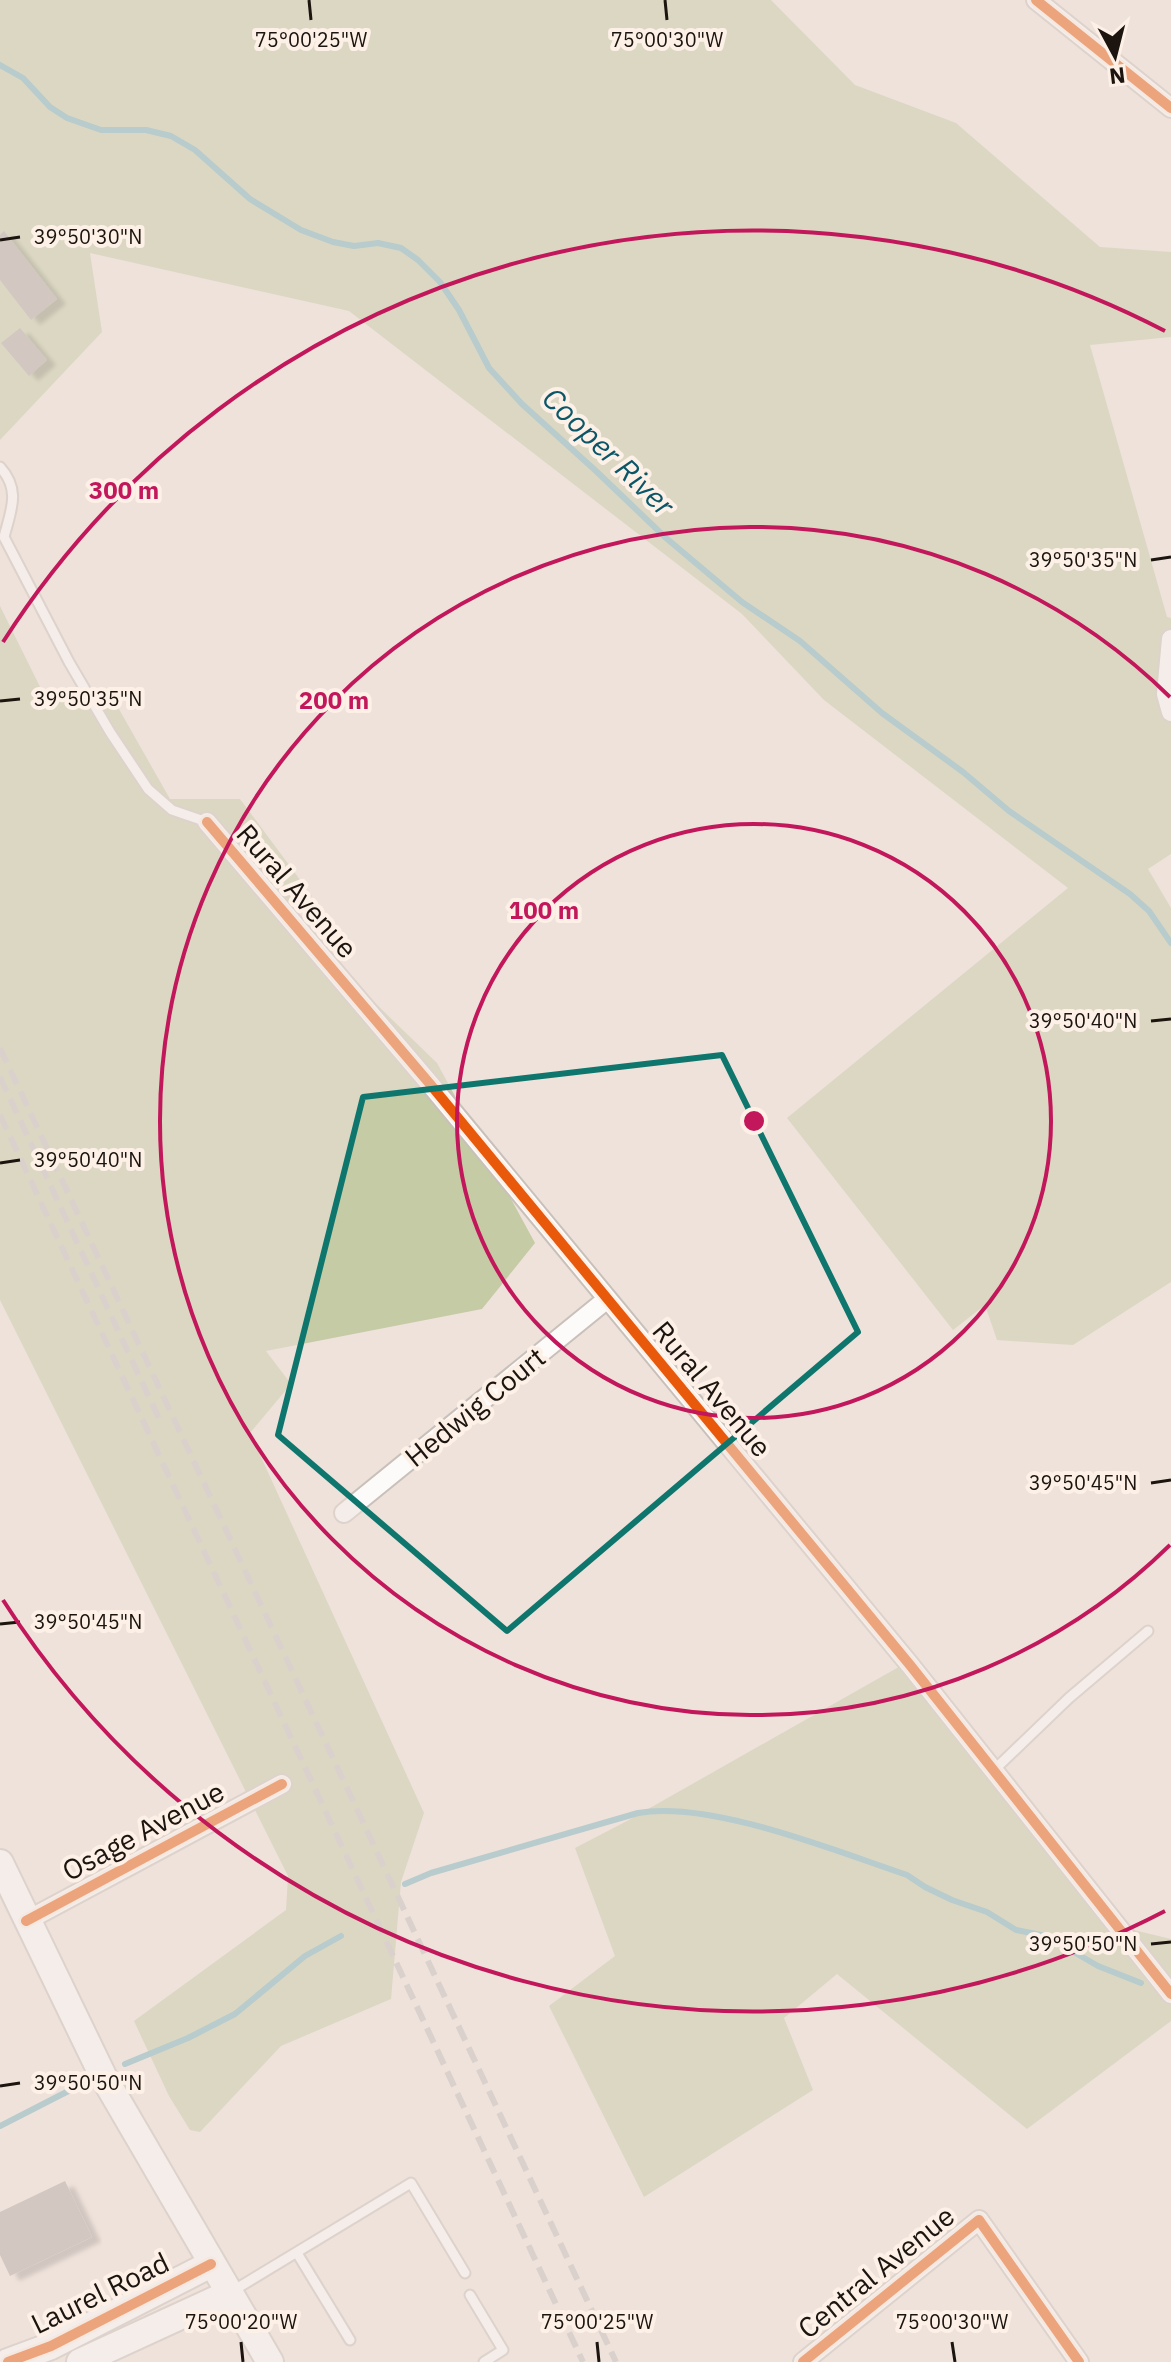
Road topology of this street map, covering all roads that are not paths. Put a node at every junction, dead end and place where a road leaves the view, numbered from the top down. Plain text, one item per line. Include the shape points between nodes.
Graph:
1 (1045, 3) edge
2 (1171, 108) edge
3 (0, 467) edge
4 (1171, 639) edge
5 (1171, 712) edge
6 (207, 822) joint
7 (606, 1300) junction
8 (344, 1513) dead end
9 (1148, 1631) dead end
10 (993, 1771) junction
11 (282, 1784) dead end
12 (0, 1863) edge
13 (26, 1921) junction
14 (1171, 1994) edge
15 (297, 2253) junction
16 (211, 2264) junction
17 (465, 2273) dead end
18 (228, 2294) junction
19 (470, 2295) dead end
20 (350, 2340) dead end
21 (8, 2362) edge
22 (82, 2362) edge
23 (270, 2362) edge
24 (484, 2362) edge
25 (803, 2362) edge
26 (1079, 2362) edge

1 - 2 street
3 - 6 lane via 10,478 14,497 4,537 69,662 148,789 172,810
4 - 5 street via 1166,694
6 - 7 street, Rural Avenue
7 - 8 street, Hedwig Court
7 - 10 street, Rural Avenue
9 - 10 lane
10 - 14 street, Rural Avenue
11 - 13 street, Osage Avenue
12 - 13 main road
13 - 16 main road via 103,2076
15 - 17 lane via 411,2183
15 - 18 lane
15 - 20 lane
16 - 18 main road
16 - 21 main road, Laurel Road via 51,2346
18 - 22 main road, Laurel Road
18 - 23 main road
19 - 24 lane via 503,2350
25 - 26 street, Central Avenue via 979,2220

